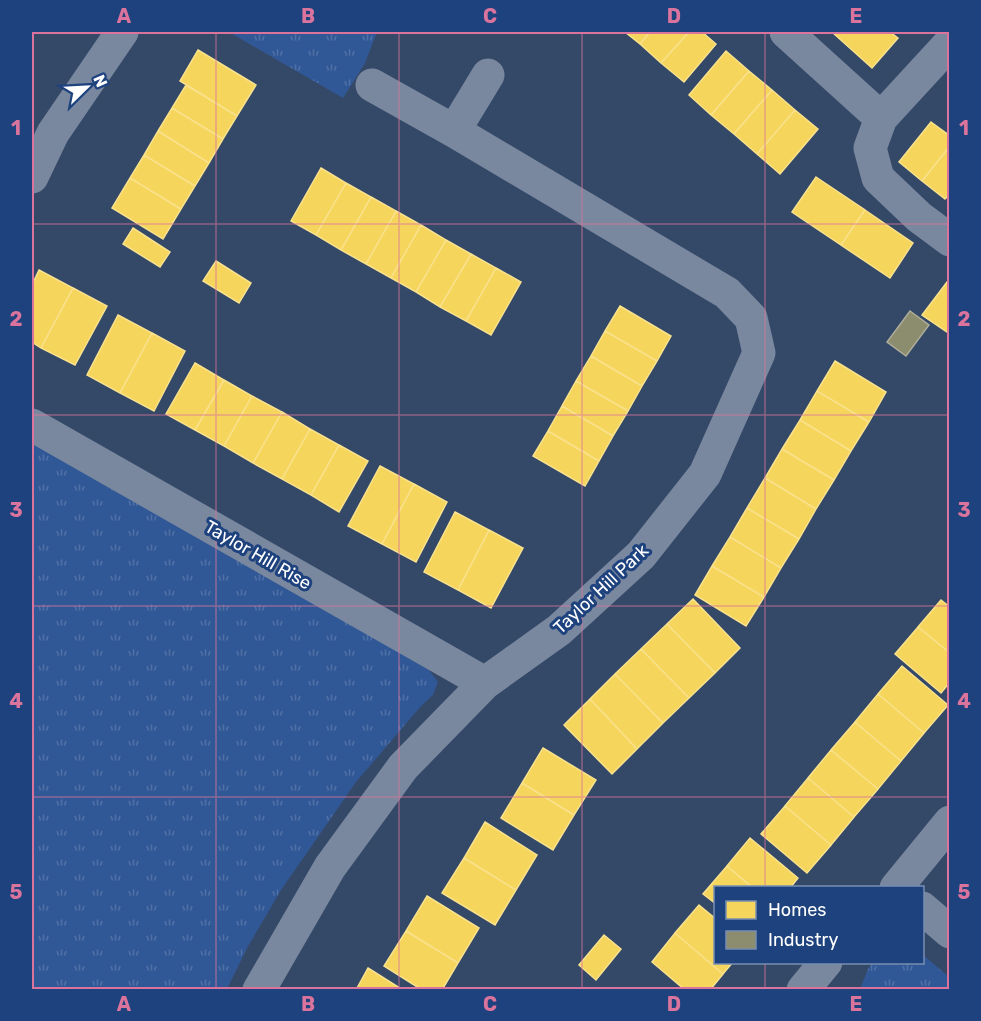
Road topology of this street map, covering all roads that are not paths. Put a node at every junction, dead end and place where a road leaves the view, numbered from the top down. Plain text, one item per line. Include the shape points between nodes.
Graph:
1 (122, 32) edge
2 (786, 32) edge
3 (950, 43) edge
4 (488, 75) dead end
5 (372, 85) dead end
6 (880, 118) junction
7 (454, 131) junction
8 (32, 177) edge
9 (950, 240) edge
10 (32, 425) edge
11 (485, 682) junction
12 (950, 822) edge
13 (899, 886) edge
14 (924, 910) edge
15 (950, 932) edge
16 (825, 964) edge
17 (260, 990) edge
18 (803, 990) edge

1 - 8 street via 53,133
2 - 6 street
3 - 6 street
4 - 7 street
5 - 7 street, Taylor Hill Park
6 - 9 street via 870,148 878,178
7 - 11 street, Taylor Hill Park via 728,293 751,318 759,353 705,474 641,555 559,630
10 - 11 street, Taylor Hill Rise
11 - 17 street, Taylor Hill Park via 403,767 330,867
12 - 13 street
14 - 15 street
16 - 18 street

